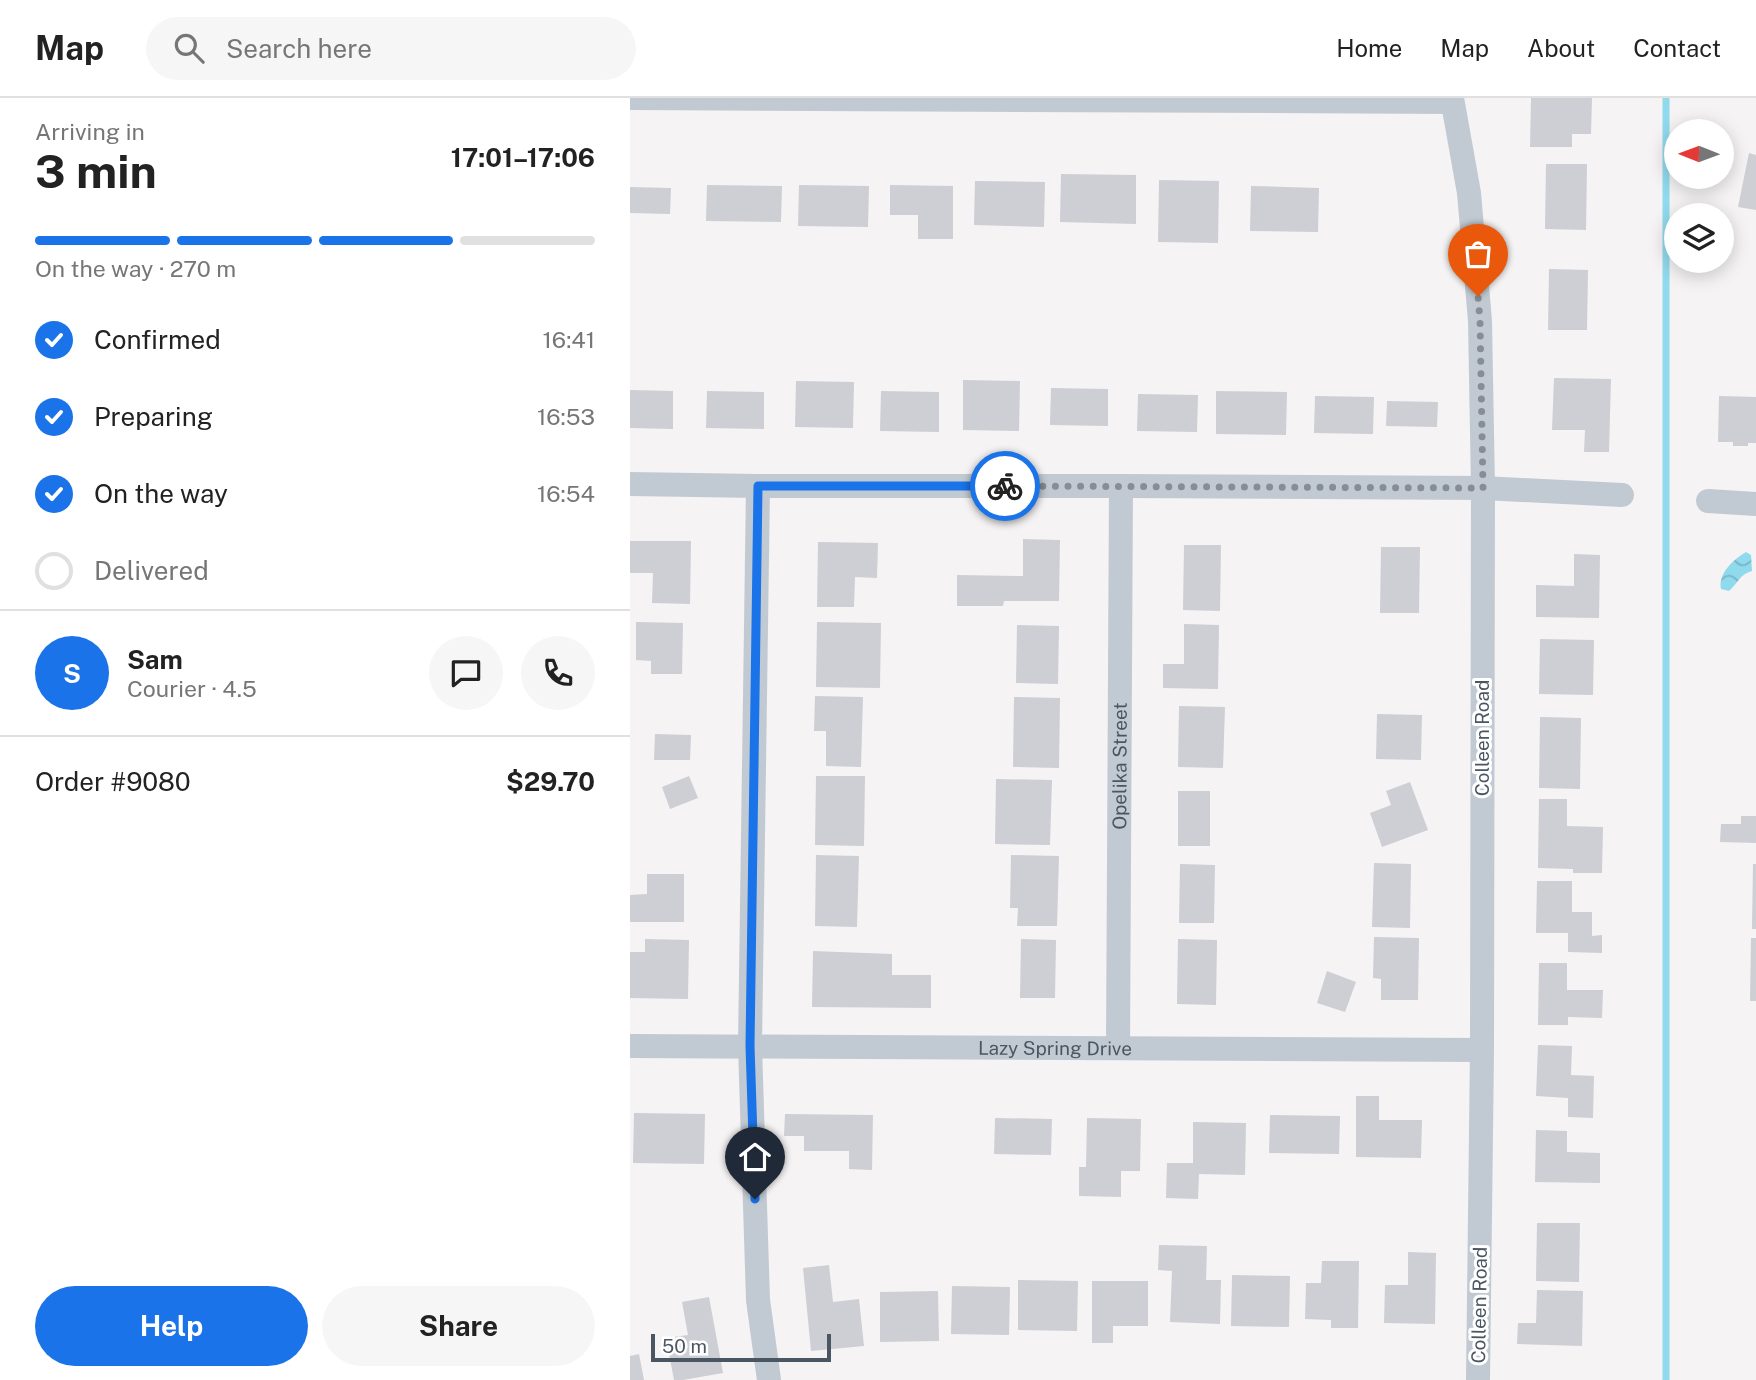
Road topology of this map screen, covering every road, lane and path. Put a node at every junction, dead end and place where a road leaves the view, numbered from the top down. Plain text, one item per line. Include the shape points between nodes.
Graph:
1 (630, 98) edge
2 (1452, 100) edge
3 (630, 484) edge
4 (758, 486) junction
5 (1121, 486) junction
6 (1483, 488) junction
7 (1622, 495) dead end
8 (1708, 501) dead end
9 (1756, 504) edge
10 (630, 1046) edge
11 (750, 1046) junction
12 (1118, 1048) junction
13 (1482, 1050) junction
14 (769, 1380) edge
15 (1478, 1380) edge

1 - 2 street
2 - 6 street, Colleen Road via 1472,219 1480,321
3 - 4 street
4 - 5 street
4 - 11 street
5 - 6 street
5 - 12 street, Opelika Street
6 - 7 street
6 - 13 street, Colleen Road
8 - 9 street
10 - 11 street, Lazy Spring Drive
11 - 12 street, Lazy Spring Drive
11 - 14 street via 758,1300
12 - 13 street, Lazy Spring Drive
13 - 15 street, Colleen Road

